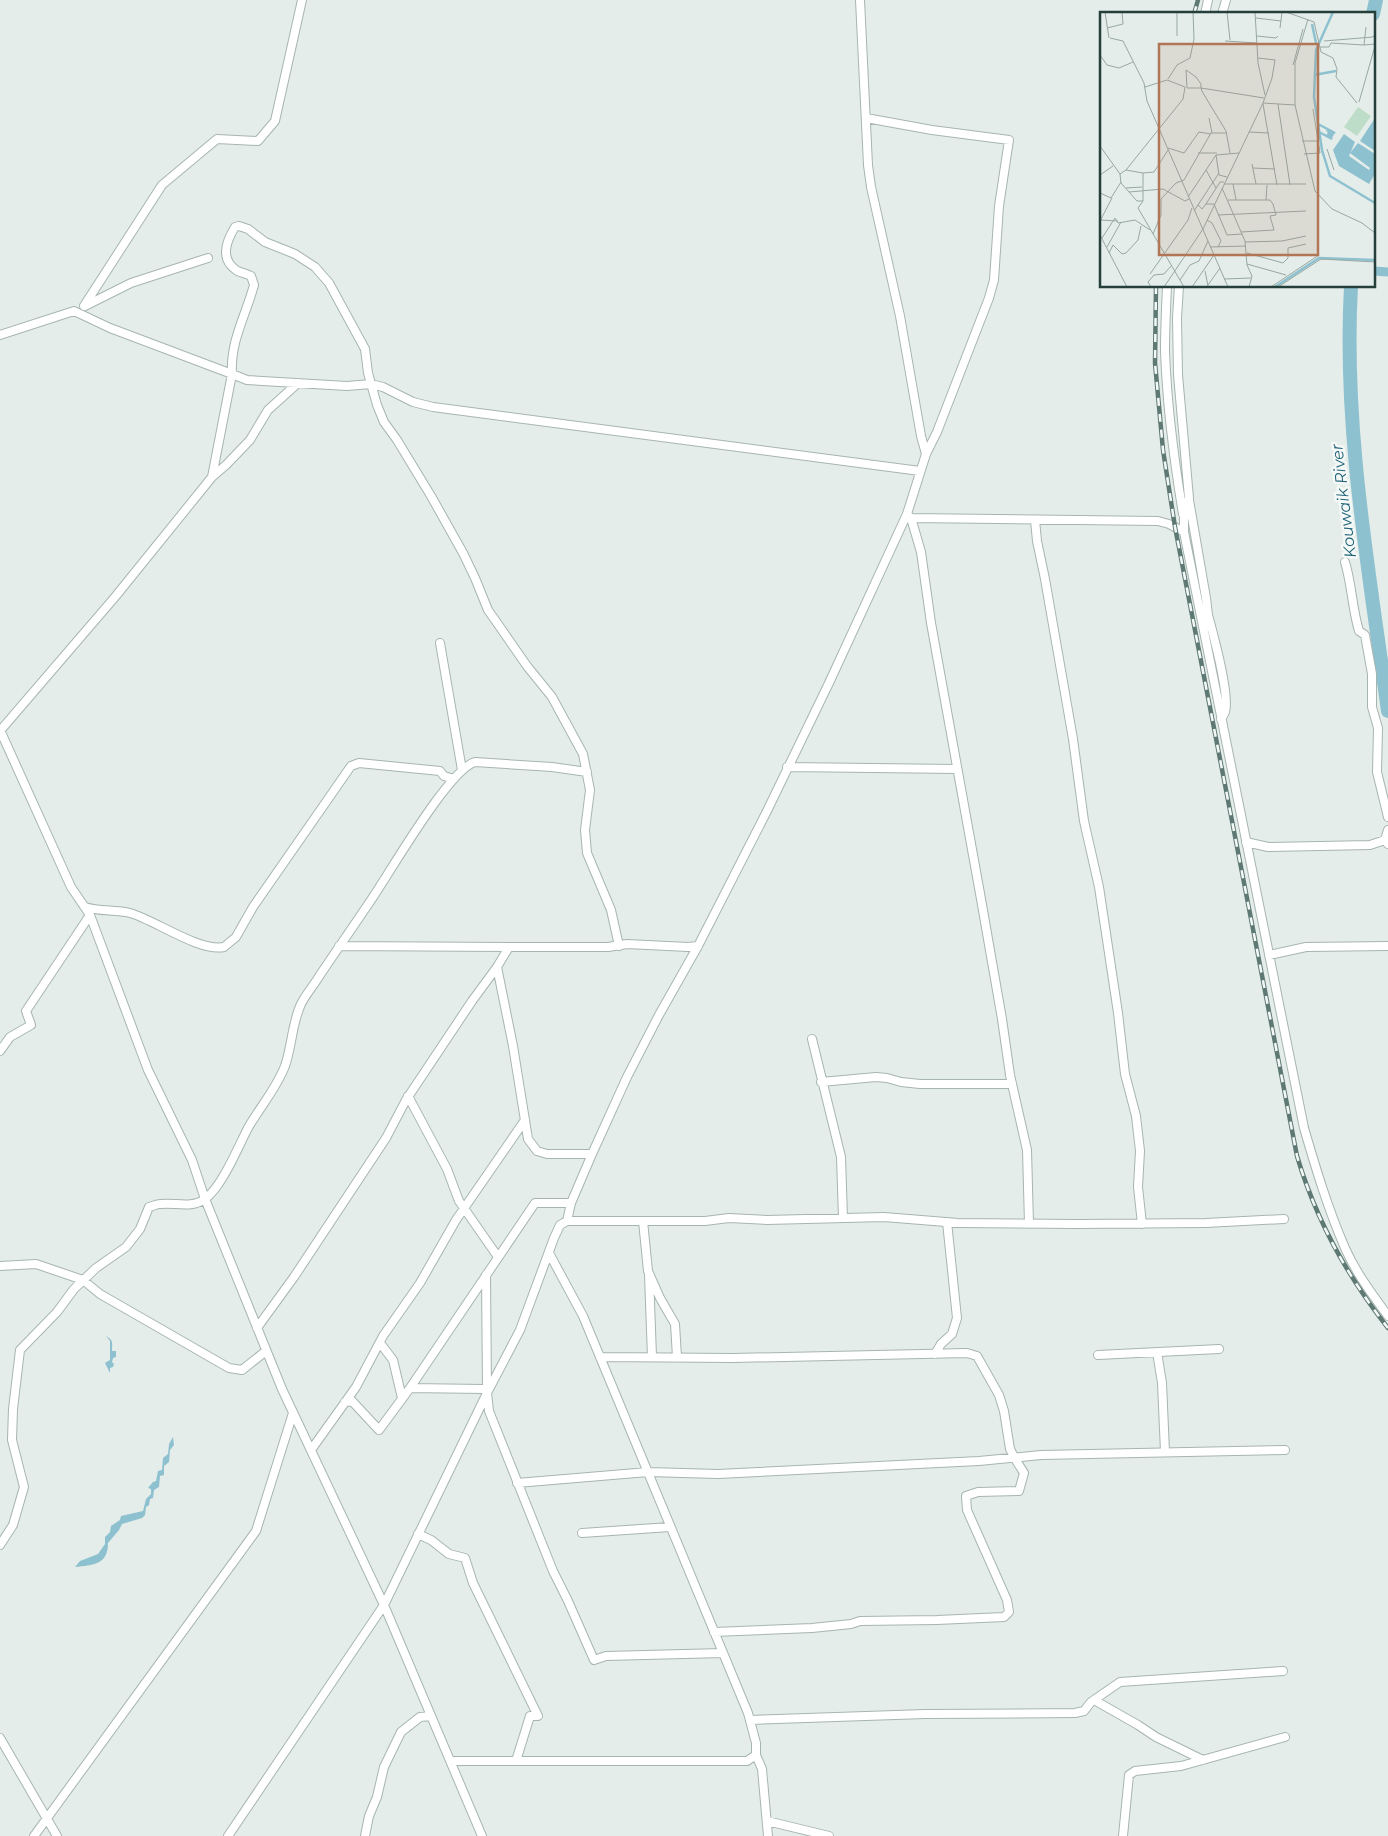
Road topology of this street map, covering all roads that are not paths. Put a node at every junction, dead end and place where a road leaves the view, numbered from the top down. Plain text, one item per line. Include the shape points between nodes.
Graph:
1 (302, 0) edge
2 (860, 0) edge
3 (866, 118) junction
4 (208, 258) dead end
5 (1167, 288) edge
6 (1179, 288) edge
7 (84, 306) junction
8 (74, 311) junction
9 (0, 335) edge
10 (232, 374) junction
11 (298, 383) junction
12 (371, 384) junction
13 (919, 426) junction
14 (939, 426) junction
15 (926, 454) junction
16 (920, 471) junction
17 (212, 477) junction
18 (1189, 498) junction
19 (909, 516) junction
20 (1184, 519) junction
21 (1035, 520) junction
22 (1184, 532) junction
23 (1345, 562) dead end
24 (1208, 615) junction
25 (1203, 628) junction
26 (440, 643) dead end
27 (1221, 719) junction
28 (0, 730) edge
29 (787, 767) junction
30 (957, 769) junction
31 (462, 770) junction
32 (587, 772) junction
33 (454, 779) junction
34 (1388, 817) edge
35 (1388, 830) edge
36 (1246, 842) junction
37 (1387, 842) edge
38 (84, 907) junction
39 (90, 915) junction
40 (339, 946) junction
41 (619, 946) junction
42 (698, 946) junction
43 (1388, 946) edge
44 (509, 947) junction
45 (1269, 955) junction
46 (497, 968) junction
47 (812, 1040) dead end
48 (0, 1051) edge
49 (822, 1082) junction
50 (1012, 1084) junction
51 (408, 1096) junction
52 (525, 1120) junction
53 (592, 1154) junction
54 (205, 1199) junction
55 (571, 1203) junction
56 (464, 1208) junction
57 (843, 1218) junction
58 (1284, 1219) dead end
59 (567, 1221) junction
60 (643, 1221) junction
61 (946, 1222) junction
62 (1029, 1224) junction
63 (1142, 1224) junction
64 (549, 1253) junction
65 (498, 1257) junction
66 (0, 1266) edge
67 (648, 1271) junction
68 (486, 1275) junction
69 (83, 1280) junction
70 (1388, 1316) edge
71 (257, 1328) junction
72 (380, 1343) junction
73 (1219, 1349) dead end
74 (266, 1351) junction
75 (1157, 1352) junction
76 (935, 1354) junction
77 (1098, 1355) dead end
78 (652, 1357) junction
79 (600, 1358) junction
80 (677, 1358) junction
81 (410, 1388) junction
82 (487, 1393) junction
83 (402, 1398) junction
84 (345, 1402) junction
85 (293, 1413) junction
86 (311, 1450) junction
87 (1285, 1450) dead end
88 (1165, 1452) junction
89 (1014, 1457) junction
90 (648, 1472) junction
91 (518, 1482) junction
92 (670, 1527) junction
93 (582, 1533) dead end
94 (418, 1534) junction
95 (0, 1545) edge
96 (384, 1606) junction
97 (714, 1632) junction
98 (722, 1653) junction
99 (1283, 1670) dead end
100 (1094, 1700) junction
101 (431, 1716) junction
102 (750, 1720) junction
103 (1285, 1737) dead end
104 (0, 1738) edge
105 (756, 1755) junction
106 (1204, 1760) junction
107 (451, 1761) junction
108 (516, 1761) junction
109 (46, 1818) junction
110 (767, 1821) junction
111 (34, 1836) edge
112 (57, 1836) edge
113 (228, 1836) edge
114 (366, 1836) edge
115 (482, 1836) edge
116 (768, 1836) edge
117 (829, 1836) edge
118 (1123, 1836) edge

1 - 7 street via 275,122 258,141 217,139 162,185
2 - 3 street
3 - 13 street via 871,187 900,316
3 - 14 street via 1008,140 990,298
4 - 7 street via 131,283
5 - 20 street via 1165,350 1168,399
6 - 18 street via 1178,375
7 - 8 street
8 - 9 street
8 - 10 street
10 - 11 street via 247,380
10 - 12 street via 232,348 254,284 251,276 231,265 226,255 228,238 235,226 239,226 300,257 324,277 335,291 365,349
10 - 17 street
11 - 12 street
11 - 17 street via 268,410 250,440
12 - 16 street via 433,407
12 - 32 street via 384,422 463,553 488,610 552,698 583,754
13 - 14 street via 928,432
13 - 15 street
14 - 15 street
15 - 16 street
16 - 19 street
17 - 28 street via 115,598
18 - 20 street
18 - 24 street
19 - 21 street
19 - 29 street
19 - 30 street via 921,552
20 - 22 street
21 - 22 street via 1158,521
21 - 63 street via 1084,821 1099,887 1125,1074 1136,1116
22 - 25 street
23 - 34 street via 1351,580 1354,612 1359,632 1365,635 1372,674 1372,707 1378,728 1377,772
24 - 25 street
24 - 27 street via 1226,702
25 - 27 street
26 - 31 street
27 - 36 street
28 - 38 street via 71,887
29 - 30 street
29 - 42 street
30 - 50 street
31 - 32 street via 469,764 485,762
31 - 33 street
32 - 41 street via 590,790 585,830 587,853 610,910
33 - 38 street via 440,771 359,763 351,766 253,907 236,938 224,948 210,948 131,913
33 - 40 street
35 - 37 street
36 - 37 street via 1268,847
36 - 45 street
38 - 39 street
39 - 48 street via 26,1011 31,1025 10,1037
39 - 54 street via 148,1070 192,1160
40 - 44 street
40 - 54 street via 301,1004 285,1065 275,1086 228,1168
41 - 42 street
41 - 44 street
42 - 53 street via 659,1015
43 - 45 street via 1306,948
44 - 46 street
45 - 70 street via 1304,1128 1322,1190 1345,1249
46 - 51 street
46 - 52 street
47 - 49 street
49 - 50 street via 876,1077 920,1084
49 - 57 street via 841,1157
50 - 62 street via 1027,1150
51 - 56 street
51 - 71 street via 386,1138
52 - 53 street via 528,1139 537,1151 546,1154
52 - 56 street
53 - 55 street
54 - 69 street via 188,1205 150,1207 140,1229 126,1247
54 - 71 street
55 - 59 street
55 - 65 street via 535,1203
56 - 65 street
56 - 72 street
57 - 60 street
57 - 61 street via 884,1217
58 - 63 street
59 - 60 street
59 - 64 street via 560,1225
60 - 67 street
61 - 62 street
61 - 76 street via 957,1318 952,1334
62 - 63 street
64 - 79 street via 583,1316
64 - 82 street via 520,1330
65 - 68 street
66 - 69 street via 36,1264
67 - 78 street
67 - 80 street via 675,1324
68 - 81 street
68 - 82 street
69 - 74 street via 100,1294 228,1368 242,1370
69 - 95 street via 20,1350 12,1440 24,1487 13,1525
71 - 74 street
72 - 83 street via 393,1360
72 - 84 street
73 - 75 street
74 - 85 street
75 - 77 street
75 - 88 street
76 - 80 street
76 - 89 street via 967,1353 977,1356 999,1395
78 - 79 street
78 - 80 street
79 - 90 street
81 - 82 street via 484,1389
81 - 83 street
82 - 91 street via 489,1412
82 - 94 street
83 - 84 street via 379,1430 352,1401
84 - 86 street
85 - 86 street
85 - 109 street via 256,1531
86 - 96 street
87 - 88 street
88 - 89 street
89 - 90 street via 718,1474
89 - 97 street via 1024,1473 1019,1491 978,1492 966,1496 967,1510 1007,1600 1009,1612 1004,1617 860,1621 812,1628
90 - 91 street
90 - 92 street
91 - 98 street via 553,1572 594,1660 606,1656
92 - 93 street
92 - 97 street
94 - 96 street
94 - 108 street via 449,1554 465,1558 472,1583 538,1716 530,1716
96 - 101 street
96 - 113 street
97 - 98 street
98 - 102 street
99 - 100 street via 1120,1682
100 - 102 street via 1084,1711 1075,1713
100 - 106 street via 1156,1737
101 - 107 street
101 - 114 street via 420,1717 400,1732 384,1767
102 - 105 street
103 - 106 street
104 - 109 street
105 - 108 street via 746,1761
105 - 110 street via 762,1769
106 - 118 street via 1135,1771 1129,1775
107 - 108 street
107 - 115 street
109 - 111 street
109 - 112 street
110 - 116 street
110 - 117 street

